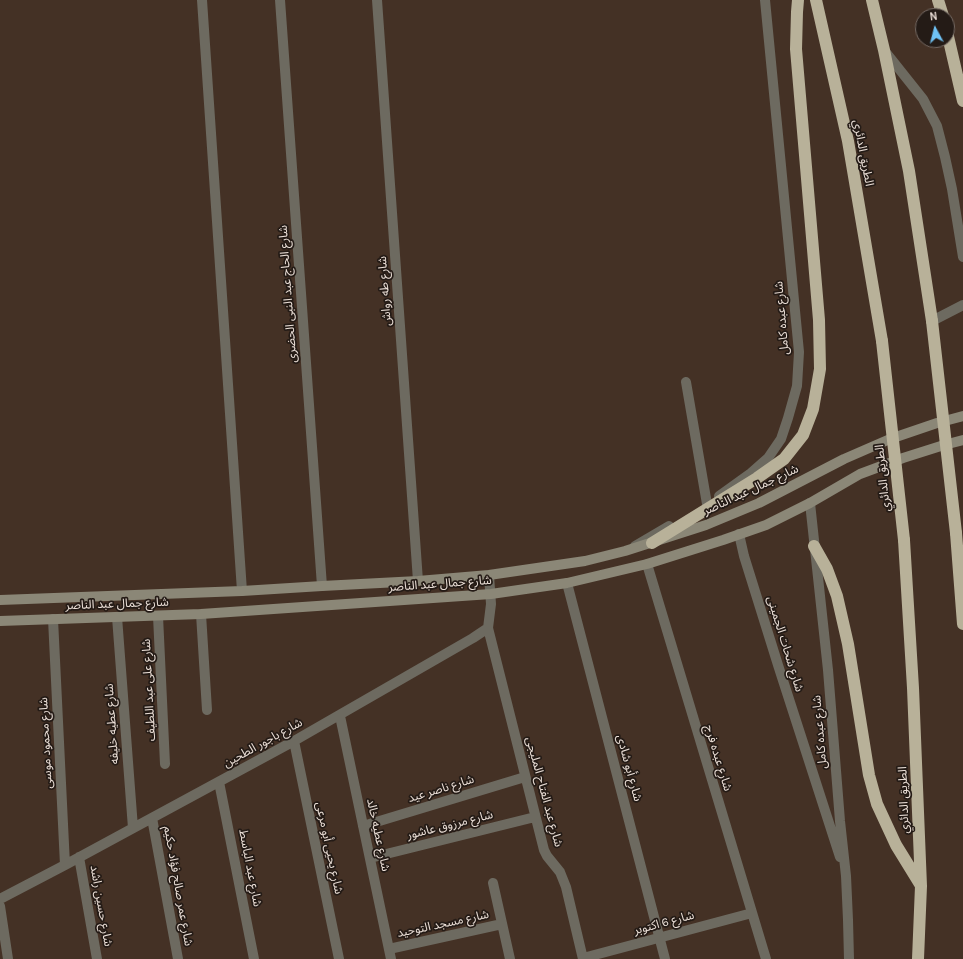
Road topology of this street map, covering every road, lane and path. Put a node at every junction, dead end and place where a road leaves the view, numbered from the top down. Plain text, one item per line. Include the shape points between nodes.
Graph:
1 (202, 0) edge
2 (280, 0) edge
3 (377, 0) edge
4 (765, 0) edge
5 (798, 0) edge
6 (816, 0) edge
7 (872, 0) edge
8 (951, 48) edge
9 (884, 50) junction
10 (963, 102) edge
11 (963, 257) edge
12 (963, 305) edge
13 (932, 321) junction
14 (686, 382) dead end
15 (963, 416) edge
16 (963, 440) edge
17 (810, 503) junction
18 (707, 504) junction
19 (739, 534) junction
20 (652, 543) junction
21 (814, 546) junction
22 (625, 551) junction
23 (647, 564) junction
24 (489, 575) junction
25 (418, 581) junction
26 (567, 583) junction
27 (322, 586) junction
28 (242, 591) junction
29 (491, 594) junction
30 (0, 600) edge
31 (201, 614) junction
32 (158, 616) junction
33 (117, 617) junction
34 (53, 619) junction
35 (0, 621) edge
36 (963, 624) edge
37 (488, 628) junction
38 (207, 710) dead end
39 (340, 716) junction
40 (294, 741) junction
41 (165, 764) dead end
42 (525, 778) junction
43 (219, 782) junction
44 (535, 817) junction
45 (152, 818) junction
46 (363, 826) junction
47 (133, 828) junction
48 (80, 857) junction
49 (370, 858) junction
50 (65, 865) junction
51 (846, 876) junction
52 (493, 883) dead end
53 (921, 886) junction
54 (0, 899) edge
55 (0, 906) edge
56 (752, 913) junction
57 (502, 924) junction
58 (660, 938) junction
59 (390, 954) edge
60 (583, 958) edge
61 (8, 959) edge
62 (97, 959) edge
63 (178, 959) edge
64 (254, 959) edge
65 (339, 959) edge
66 (510, 959) edge
67 (665, 959) edge
68 (766, 959) edge
69 (848, 959) edge
70 (918, 959) edge

1 - 28 street
2 - 27 street, شارع الحاج عبد النبى الحضرى
3 - 25 street, شارع طه رواش
4 - 18 street, شارع عبده كامل via 799,352 797,386 780,439 768,458
5 - 20 highway via 796,57 819,320 820,369 813,409 803,435 784,459
6 - 53 highway, الطريق الدائري, bridge via 848,141 882,341 904,540 914,688
7 - 9 highway
8 - 10 highway
9 - 11 street via 923,99 937,126 952,189
9 - 13 highway via 909,171
12 - 13 street
13 - 36 highway, bridge via 956,534
14 - 18 street
15 - 20 street, شارع جمال عبد الناصر via 890,439 844,459 759,503 706,525
16 - 17 street, شارع جمال عبد الناصر via 860,474
17 - 19 street, شارع جمال عبد الناصر via 766,525
17 - 21 street, شارع عبده كامل
18 - 22 street, شارع عبده كامل
19 - 23 street, شارع جمال عبد الناصر
19 - 51 street, شارع شحات الجمينى
20 - 22 street, شارع جمال عبد الناصر
21 - 51 street, شارع عبده كامل
21 - 53 highway via 827,569 837,596 848,644 869,775 877,804 896,845
22 - 24 street, شارع جمال عبد الناصر via 585,561
23 - 26 street, شارع جمال عبد الناصر
23 - 56 street, شارع عبده فرج
24 - 25 street, شارع جمال عبد الناصر
24 - 29 street
25 - 27 street, شارع جمال عبد الناصر
26 - 29 street, شارع جمال عبد الناصر
26 - 58 street, شارع أبو شادى
27 - 28 street, شارع جمال عبد الناصر
28 - 30 street, شارع جمال عبد الناصر
29 - 31 street, شارع جمال عبد الناصر
29 - 37 street
31 - 32 street, شارع جمال عبد الناصر
31 - 38 street
32 - 33 street, شارع جمال عبد الناصر
32 - 41 street, شارع على عبد اللطيف
33 - 34 street, شارع جمال عبد الناصر
33 - 47 street, شارع عطيه خليفه
34 - 35 street, شارع جمال عبد الناصر
34 - 50 street, شارع محمود موسى
37 - 39 street, شارع باجور الطحين
37 - 42 street, شارع عبد الفتاح المليجى
39 - 40 street, شارع باجور الطحين
39 - 46 street, شارع عطيه خالد
40 - 43 street, شارع باجور الطحين
40 - 65 street, شارع يحيى أبو مرعى
42 - 44 street, شارع عبد الفتاح المليجى
42 - 46 street, شارع ناصر عيد
43 - 45 street, شارع باجور الطحين
43 - 64 street, شارع عبد الباسط
44 - 49 street, شارع مرزوق عاشور
44 - 60 street, شارع عبد الفتاح المليجى via 544,850 560,872 566,887
45 - 47 street, شارع باجور الطحين
45 - 63 street, شارع عمر صالح فؤاد حكيم
46 - 49 street, شارع عطيه خالد
47 - 48 street, شارع باجور الطحين
48 - 50 street, شارع باجور الطحين
48 - 62 street, شارع حسين راشد
49 - 59 street, شارع عطيه خالد
50 - 54 street, شارع باجور الطحين
51 - 69 street, شارع عبده كامل
52 - 57 street
53 - 70 highway, الطريق الدائري
55 - 61 street
56 - 58 street, شارع 6 اكتوبر
56 - 68 street, شارع عبده فرج
57 - 59 street, شارع مسجد التوحيد
57 - 66 street
58 - 60 street, شارع 6 اكتوبر
58 - 67 street, شارع أبو شادى

